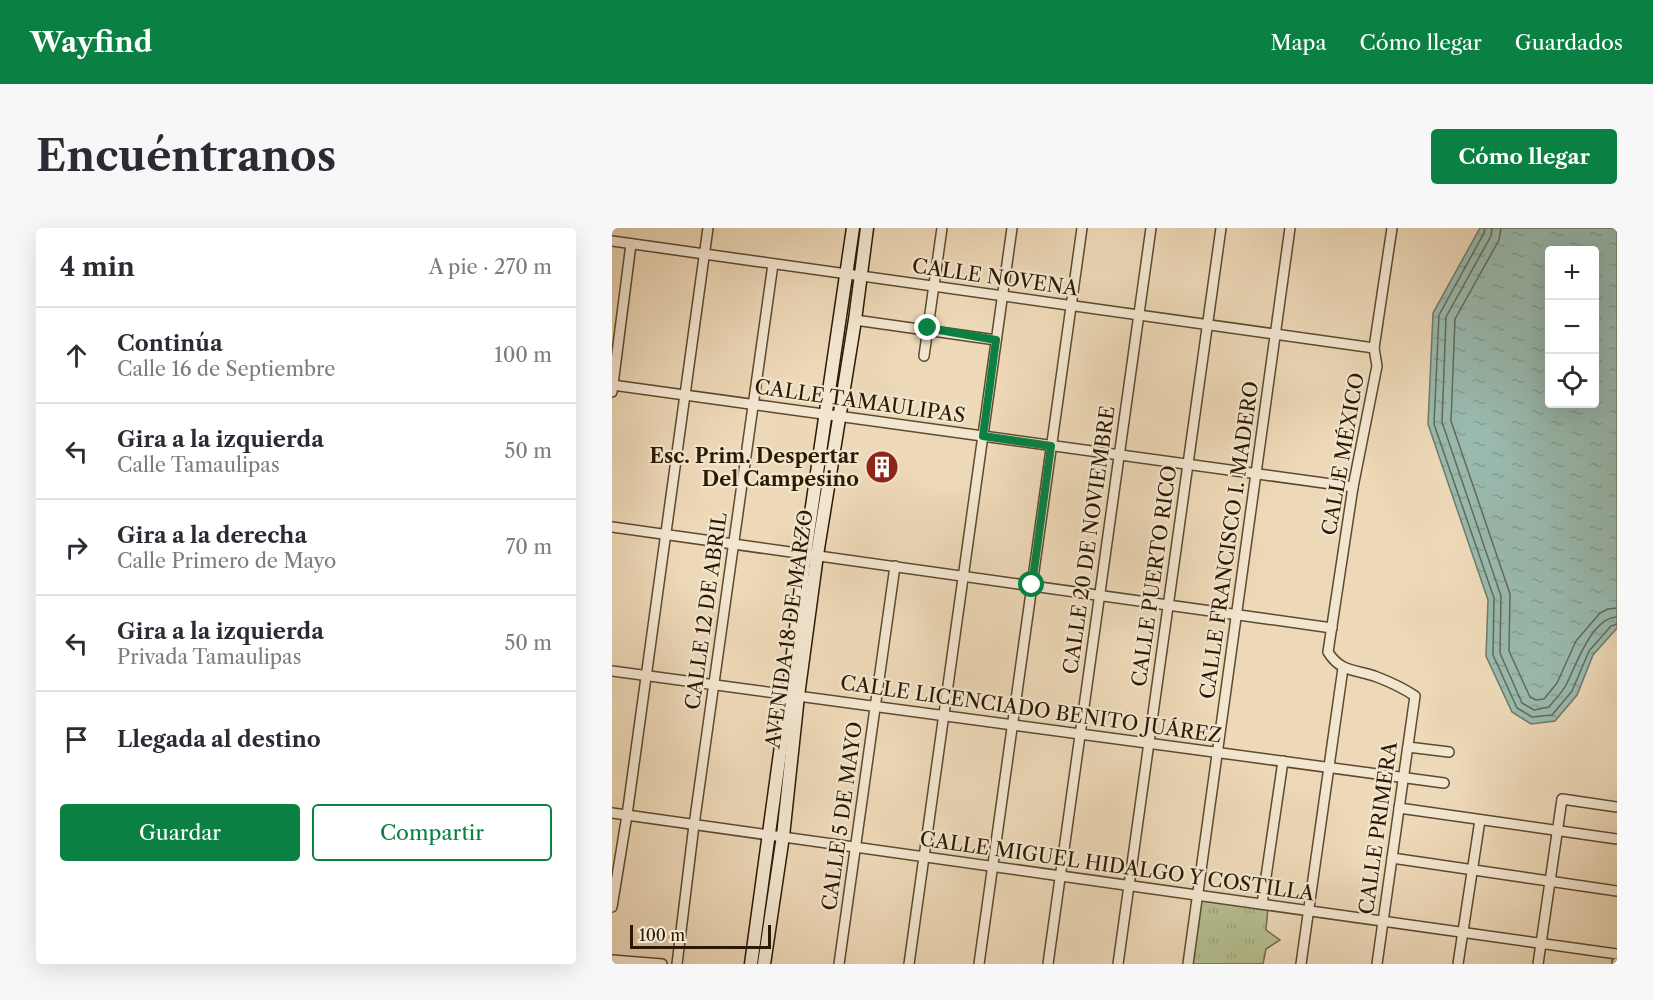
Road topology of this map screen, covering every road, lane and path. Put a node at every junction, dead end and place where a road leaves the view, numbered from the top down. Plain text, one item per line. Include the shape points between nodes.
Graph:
1 (708, 228) edge
2 (853, 228) edge
3 (867, 228) edge
4 (942, 228) edge
5 (1012, 228) edge
6 (1082, 228) edge
7 (1151, 228) edge
8 (1221, 228) edge
9 (1290, 228) edge
10 (1392, 228) edge
11 (612, 241) edge
12 (631, 244) junction
13 (704, 254) junction
14 (773, 264) junction
15 (847, 274) junction
16 (860, 276) junction
17 (934, 286) junction
18 (1002, 296) junction
19 (1071, 306) junction
20 (1139, 315) junction
21 (855, 320) junction
22 (1207, 325) junction
23 (928, 328) junction
24 (1275, 334) junction
25 (996, 340) junction
26 (1374, 348) junction
27 (924, 356) dead end
28 (612, 387) edge
29 (685, 395) junction
30 (754, 405) junction
31 (825, 414) junction
32 (840, 417) junction
33 (983, 436) junction
34 (1051, 446) junction
35 (1119, 455) junction
36 (1188, 465) junction
37 (1256, 474) junction
38 (1353, 487) junction
39 (612, 527) edge
40 (666, 534) junction
41 (734, 544) junction
42 (811, 555) junction
43 (895, 566) junction
44 (963, 576) junction
45 (1032, 585) junction
46 (1100, 595) junction
47 (1168, 604) junction
48 (1237, 614) junction
49 (1332, 628) junction
50 (1342, 668) junction
51 (612, 671) edge
52 (646, 675) junction
53 (714, 685) junction
54 (793, 695) junction
55 (875, 706) junction
56 (944, 716) junction
57 (1012, 725) junction
58 (1080, 734) junction
59 (1149, 743) junction
60 (1408, 747) junction
61 (1449, 752) dead end
62 (1218, 753) junction
63 (1282, 761) junction
64 (1327, 767) junction
65 (1404, 778) junction
66 (1444, 783) dead end
67 (1617, 807) edge
68 (1399, 808) junction
69 (612, 813) edge
70 (627, 815) junction
71 (1480, 819) junction
72 (694, 825) junction
73 (1558, 831) junction
74 (769, 835) junction
75 (783, 837) junction
76 (1617, 839) edge
77 (855, 847) junction
78 (924, 857) junction
79 (1392, 858) junction
80 (993, 867) junction
81 (1472, 870) junction
82 (1060, 876) junction
83 (1550, 882) junction
84 (1129, 886) junction
85 (1617, 891) edge
86 (1198, 895) junction
87 (1262, 904) junction
88 (612, 907) edge
89 (1308, 911) junction
90 (1383, 921) junction
91 (1463, 933) junction
92 (1541, 944) junction
93 (1617, 954) edge
94 (612, 960) edge
95 (662, 964) edge
96 (677, 964) edge
97 (751, 964) edge
98 (764, 964) edge
99 (839, 964) edge
100 (909, 964) edge
101 (979, 964) edge
102 (1048, 964) edge
103 (1118, 964) edge
104 (1188, 964) edge
105 (1301, 964) edge
106 (1377, 964) edge
107 (1458, 964) edge
108 (1538, 964) edge

1 - 13 street
2 - 15 street, AVENIDA 18 DE MARZO
3 - 16 street, AVENIDA 18 DE MARZO
4 - 17 street
5 - 18 street
6 - 19 street
7 - 20 street, CALLE 20 DE NOVIEMBRE
8 - 22 street, CALLE PUERTO RICO
9 - 24 street, CALLE FRANCISCO I. MADERO
10 - 26 street, CALLE MÉXICO
11 - 12 street, CALLE NOVENA
12 - 13 street, CALLE NOVENA
12 - 28 street
13 - 14 street, CALLE NOVENA
13 - 29 street
14 - 15 street, CALLE NOVENA
14 - 30 street, CALLE 12 DE ABRIL
15 - 16 street, CALLE NOVENA
15 - 31 street, AVENIDA 18 DE MARZO
16 - 17 street, CALLE NOVENA
16 - 21 street, AVENIDA 18 DE MARZO
17 - 18 street, CALLE NOVENA
17 - 23 street
18 - 19 street, CALLE NOVENA
18 - 25 street
19 - 20 street, CALLE NOVENA
19 - 34 street
20 - 22 street, CALLE NOVENA
20 - 35 street, CALLE 20 DE NOVIEMBRE
21 - 23 street
21 - 32 street, AVENIDA 18 DE MARZO
22 - 24 street, CALLE NOVENA
22 - 36 street, CALLE PUERTO RICO
23 - 25 street
23 - 27 street
24 - 26 street, CALLE NOVENA
24 - 37 street, CALLE FRANCISCO I. MADERO
25 - 33 street
26 - 38 street, CALLE MÉXICO via 1377,366
28 - 29 street, CALLE TAMAULIPAS
29 - 30 street, CALLE TAMAULIPAS
29 - 40 street
30 - 31 street, CALLE TAMAULIPAS
30 - 41 street, CALLE 12 DE ABRIL
31 - 32 street, CALLE TAMAULIPAS
31 - 42 street, AVENIDA 18 DE MARZO
32 - 33 street, CALLE TAMAULIPAS
32 - 42 street, AVENIDA 18 DE MARZO
33 - 34 street, CALLE TAMAULIPAS
33 - 44 street
34 - 35 street, CALLE TAMAULIPAS
34 - 45 street
35 - 36 street, CALLE TAMAULIPAS
35 - 46 street, CALLE 20 DE NOVIEMBRE
36 - 37 street, CALLE TAMAULIPAS
36 - 47 street, CALLE PUERTO RICO
37 - 38 street, CALLE TAMAULIPAS
37 - 48 street, CALLE FRANCISCO I. MADERO
38 - 49 street, CALLE MÉXICO
39 - 40 street
40 - 41 street
40 - 52 street
41 - 42 street
41 - 53 street, CALLE 12 DE ABRIL
42 - 43 street
42 - 54 street, AVENIDA 18 DE MARZO
43 - 44 street
43 - 55 street, CALLE 5 DE MAYO
44 - 45 street
44 - 56 street
45 - 46 street
45 - 57 street
46 - 47 street
46 - 58 street, CALLE 20 DE NOVIEMBRE
47 - 48 street
47 - 59 street, CALLE PUERTO RICO
48 - 49 street
48 - 62 street, CALLE FRANCISCO I. MADERO
49 - 50 street, CALLE MÉXICO via 1328,652
50 - 60 street, CALLE PRIMERA via 1376,676 1415,696
50 - 64 street
51 - 52 street, CALLE LICENCIADO BENITO JUÁREZ
52 - 53 street, CALLE LICENCIADO BENITO JUÁREZ
52 - 70 street
53 - 54 street, CALLE LICENCIADO BENITO JUÁREZ
53 - 72 street, CALLE 12 DE ABRIL
54 - 55 street, CALLE LICENCIADO BENITO JUÁREZ
54 - 74 street, AVENIDA 18 DE MARZO
54 - 75 street, AVENIDA 18 DE MARZO
55 - 56 street, CALLE LICENCIADO BENITO JUÁREZ
55 - 77 street, CALLE 5 DE MAYO
56 - 57 street, CALLE LICENCIADO BENITO JUÁREZ
56 - 78 street
57 - 58 street, CALLE LICENCIADO BENITO JUÁREZ
57 - 80 street
58 - 59 street, CALLE LICENCIADO BENITO JUÁREZ
58 - 82 street, CALLE 20 DE NOVIEMBRE
59 - 62 street, CALLE LICENCIADO BENITO JUÁREZ
59 - 84 street, CALLE PUERTO RICO
60 - 61 street
60 - 65 street, CALLE PRIMERA
62 - 63 street, CALLE LICENCIADO BENITO JUÁREZ
62 - 86 street, CALLE FRANCISCO I. MADERO
63 - 64 street, CALLE LICENCIADO BENITO JUÁREZ
63 - 87 street
64 - 65 street, CALLE LICENCIADO BENITO JUÁREZ
64 - 89 street
65 - 66 street, CALLE LICENCIADO BENITO JUÁREZ
65 - 68 street, CALLE PRIMERA
67 - 73 street via 1562,799
68 - 71 street
68 - 79 street, CALLE PRIMERA
69 - 70 street, CALLE MIGUEL HIDALGO Y COSTILLA
70 - 72 street, CALLE MIGUEL HIDALGO Y COSTILLA
70 - 88 street
71 - 73 street
71 - 81 street
72 - 74 street, CALLE MIGUEL HIDALGO Y COSTILLA
72 - 96 street, CALLE 12 DE ABRIL
73 - 76 street
73 - 83 street
74 - 75 street, CALLE MIGUEL HIDALGO Y COSTILLA
74 - 97 street, AVENIDA 18 DE MARZO
75 - 77 street, CALLE MIGUEL HIDALGO Y COSTILLA
75 - 98 street, AVENIDA 18 DE MARZO
77 - 78 street, CALLE MIGUEL HIDALGO Y COSTILLA
77 - 99 street, CALLE 5 DE MAYO
78 - 80 street, CALLE MIGUEL HIDALGO Y COSTILLA
78 - 100 street
79 - 81 street
79 - 90 street, CALLE PRIMERA
80 - 82 street, CALLE MIGUEL HIDALGO Y COSTILLA
80 - 101 street
81 - 83 street
81 - 91 street
82 - 84 street, CALLE MIGUEL HIDALGO Y COSTILLA
82 - 102 street, CALLE 20 DE NOVIEMBRE
83 - 85 street
83 - 92 street
84 - 86 street, CALLE MIGUEL HIDALGO Y COSTILLA
84 - 103 street, CALLE PUERTO RICO
86 - 87 street, CALLE MIGUEL HIDALGO Y COSTILLA
86 - 104 street, CALLE FRANCISCO I. MADERO
87 - 89 street, CALLE MIGUEL HIDALGO Y COSTILLA
89 - 90 street, CALLE MIGUEL HIDALGO Y COSTILLA
89 - 105 street
90 - 91 street, CALLE MIGUEL HIDALGO Y COSTILLA
90 - 106 street, CALLE PRIMERA
91 - 92 street, CALLE MIGUEL HIDALGO Y COSTILLA
91 - 107 street
92 - 93 street, CALLE MIGUEL HIDALGO Y COSTILLA
92 - 108 street
94 - 95 street

